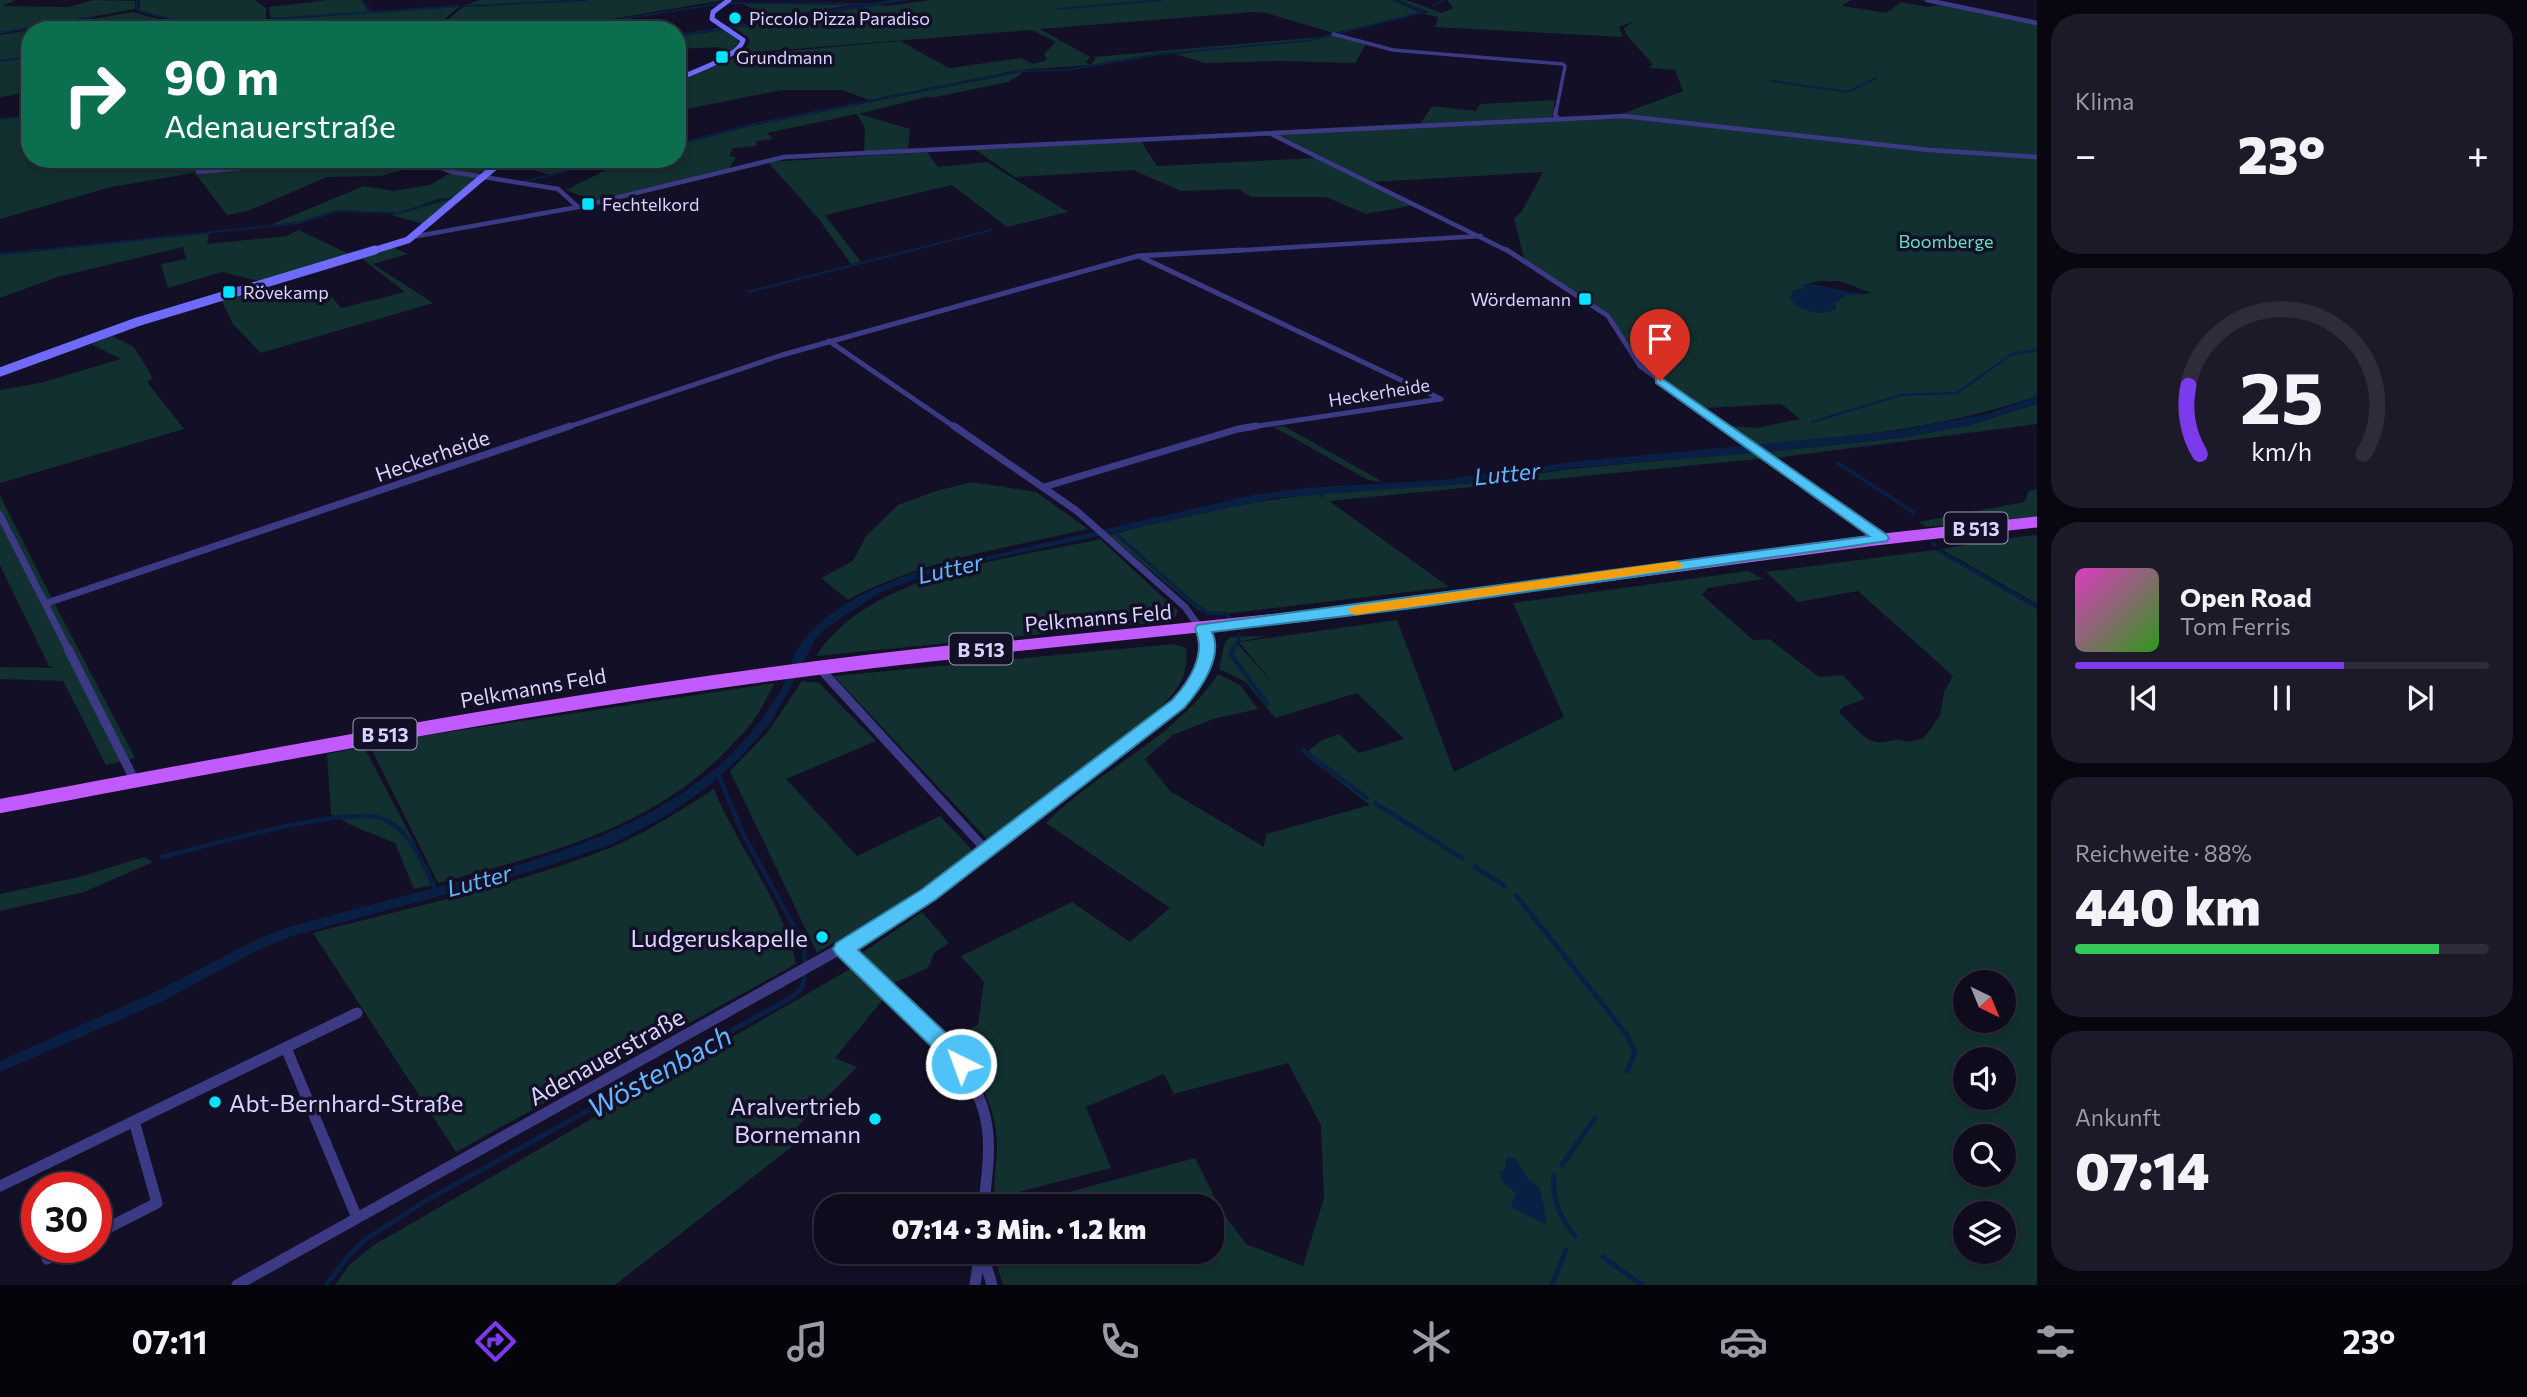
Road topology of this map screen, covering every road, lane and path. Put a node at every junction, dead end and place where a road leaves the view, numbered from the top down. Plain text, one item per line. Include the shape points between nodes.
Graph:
1 (729, 0) edge
2 (1927, 0) edge
3 (2037, 23) edge
4 (1333, 34) dead end
5 (686, 75) edge
6 (1559, 119) junction
7 (1270, 134) junction
8 (2037, 157) edge
9 (240, 168) edge
10 (444, 168) edge
11 (493, 168) edge
12 (198, 172) dead end
13 (481, 178) junction
14 (578, 206) junction
15 (1481, 236) junction
16 (412, 237) junction
17 (1138, 256) junction
18 (829, 341) junction
19 (0, 372) edge
20 (1044, 487) junction
21 (0, 515) edge
22 (2037, 522) edge
23 (1882, 538) junction
24 (47, 603) junction
25 (1203, 629) junction
26 (817, 667) junction
27 (135, 781) junction
28 (0, 806) edge
29 (986, 850) junction
30 (844, 949) junction
31 (357, 1013) dead end
32 (286, 1048) junction
33 (134, 1121) junction
34 (0, 1186) edge
35 (985, 1194) edge
36 (357, 1218) junction
37 (112, 1226) edge
38 (979, 1264) edge
39 (985, 1264) edge
40 (237, 1285) edge
41 (975, 1285) edge
42 (992, 1285) edge

1 - 5 main road via 712,15 742,38 740,48
2 - 3 street
4 - 6 street via 1393,50 1563,64 1555,115
6 - 7 street
6 - 8 street via 1630,117 1929,150
7 - 14 street via 784,157
7 - 15 street
9 - 12 street
10 - 13 street
11 - 13 main road
13 - 14 street via 558,189
13 - 16 main road
14 - 16 street
15 - 17 street, Heckerheide
15 - 23 street via 1608,316 1640,366
16 - 19 main road via 137,322
17 - 18 street, Heckerheide
17 - 20 street, Heckerheide via 1441,399 1238,429
18 - 20 street
18 - 24 street, Heckerheide
20 - 25 street via 1110,539
21 - 24 street
22 - 23 main road, Pelkmanns Feld / B 513
23 - 25 main road, Pelkmanns Feld / B 513
24 - 27 street
25 - 26 main road, Pelkmanns Feld / B 513
25 - 29 street, Adenauerstraße via 1208,639 1203,667 1178,704
26 - 27 main road, Pelkmanns Feld / B 513 via 503,712
26 - 29 street
27 - 28 main road, Pelkmanns Feld / B 513
29 - 30 street, Adenauerstraße via 915,904
30 - 35 street via 942,1042 975,1088 986,1115
30 - 36 street, Adenauerstraße
31 - 32 street
32 - 33 street
32 - 36 street
33 - 34 street
33 - 37 street via 158,1203
36 - 40 street, Adenauerstraße
38 - 41 street
39 - 42 street

